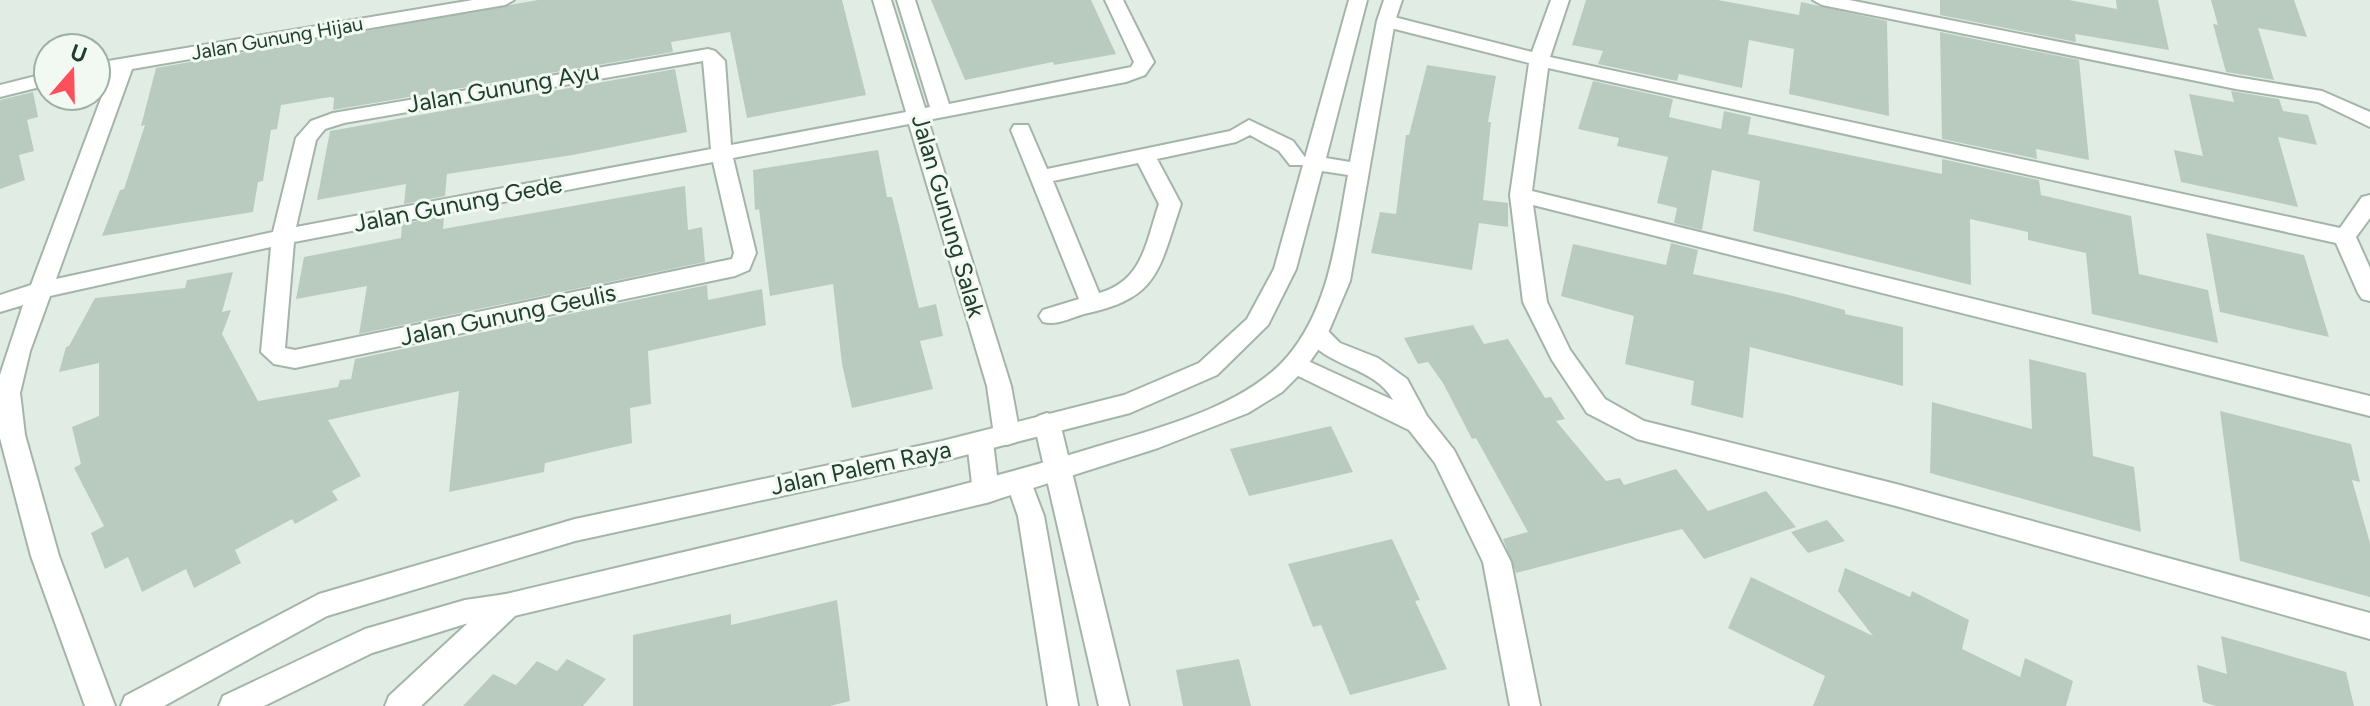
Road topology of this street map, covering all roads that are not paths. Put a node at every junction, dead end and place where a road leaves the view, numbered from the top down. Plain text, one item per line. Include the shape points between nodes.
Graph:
1 (505, 0) edge
2 (882, 0) edge
3 (906, 0) edge
4 (1114, 0) edge
5 (1358, 0) edge
6 (1560, 0) edge
7 (1822, 0) edge
8 (1390, 10) edge
9 (1539, 60) junction
10 (124, 64) junction
11 (112, 66) edge
12 (32, 83) edge
13 (0, 91) edge
14 (930, 112) junction
15 (2370, 121) edge
16 (1021, 130) dead end
17 (721, 151) junction
18 (1144, 154) junction
19 (1306, 162) junction
20 (1359, 170) junction
21 (1040, 177) junction
22 (1521, 195) junction
23 (2370, 202) edge
24 (283, 237) junction
25 (2345, 237) junction
26 (42, 290) junction
27 (2370, 293) edge
28 (0, 304) edge
29 (1093, 306) junction
30 (1051, 316) dead end
31 (1317, 334) junction
32 (1295, 364) junction
33 (2370, 406) edge
34 (1047, 423) junction
35 (1418, 423) junction
36 (1007, 435) junction
37 (980, 442) junction
38 (1060, 468) junction
39 (1019, 481) junction
40 (986, 492) junction
41 (506, 606) junction
42 (2370, 626) edge
43 (100, 706) edge
44 (136, 706) edge
45 (234, 706) edge
46 (400, 706) edge
47 (1063, 706) edge
48 (1114, 706) edge
49 (1525, 706) edge

1 - 10 street, Jalan Gunung Hijau
2 - 14 street, Jalan Gunung Salak
3 - 14 street, Jalan Gunung Salak
4 - 14 street, Jalan Gunung Gede via 1144,62 1133,74
5 - 19 street, Jalan Palem Raya
6 - 9 street
7 - 15 street via 2322,97
8 - 9 street
8 - 20 street
9 - 22 street
9 - 25 street
10 - 11 street, Jalan Gunung Hijau
10 - 26 street
12 - 13 street
14 - 17 street, Jalan Gunung Gede
14 - 36 street, Jalan Gunung Salak
16 - 21 street
17 - 24 street, Jalan Gunung Gede
17 - 24 street, Jalan Gunung Ayu via 715,61 708,55 340,117 318,125 306,138
17 - 24 street, Jalan Gunung Geulis via 745,253 741,264 295,359 273,352
18 - 19 street via 1243,131 1280,159
18 - 21 street
18 - 29 street via 1170,204 1146,274 1125,294
19 - 20 street
19 - 34 street, Jalan Palem Raya via 1285,269 1256,325 1208,369 1130,403
20 - 31 street via 1339,281
21 - 29 street
22 - 33 street
22 - 42 street via 1535,302 1560,354 1596,406 1612,417 1637,429
23 - 25 street
24 - 26 street, Jalan Gunung Gede
25 - 27 street
26 - 28 street, Jalan Gunung Gede
26 - 43 street via 8,393 12,435 45,556
29 - 30 street
31 - 32 street
31 - 35 street via 1332,349 1376,369 1398,386
32 - 35 street
32 - 38 street via 1239,406
34 - 36 street, Jalan Palem Raya
34 - 38 street
35 - 49 street via 1445,457 1497,562
36 - 37 street, Jalan Palem Raya
37 - 40 street
37 - 44 street, Jalan Palem Raya via 575,530 319,606
38 - 39 street
38 - 48 street
39 - 40 street
39 - 47 street via 1031,516
40 - 41 street
41 - 45 street via 465,612 365,642
41 - 46 street

